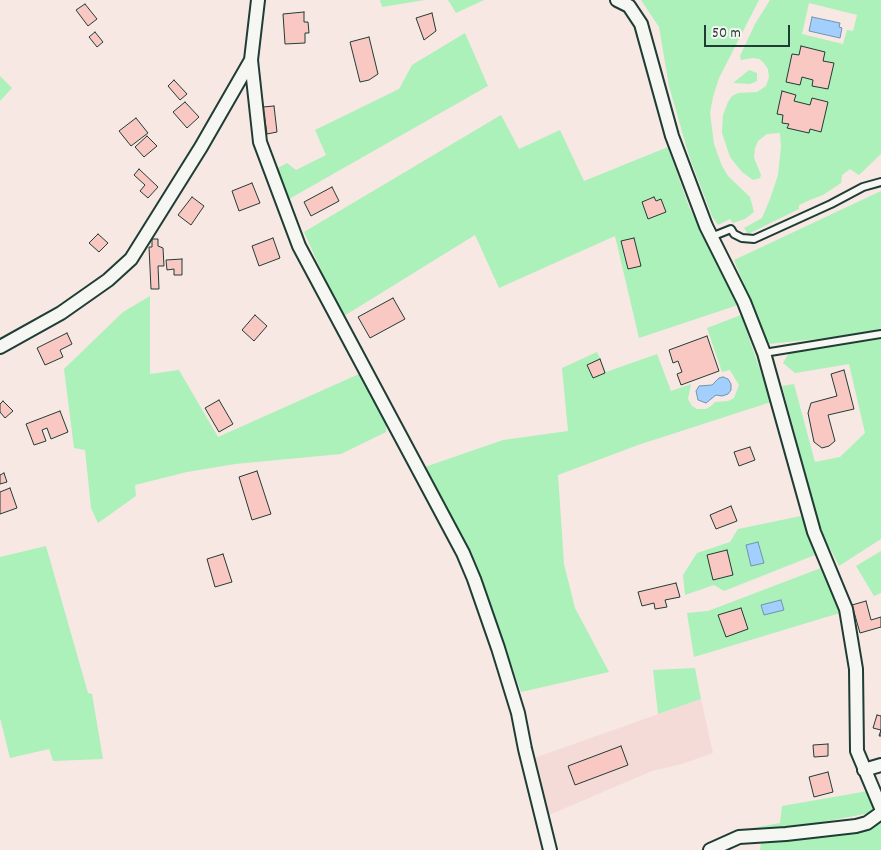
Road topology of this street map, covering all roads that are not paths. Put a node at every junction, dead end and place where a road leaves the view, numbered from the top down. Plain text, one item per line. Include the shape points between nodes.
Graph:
1 (258, 0) edge
2 (617, 0) edge
3 (251, 60) junction
4 (881, 182) edge
5 (711, 237) junction
6 (881, 334) edge
7 (0, 347) edge
8 (764, 353) junction
9 (881, 765) edge
10 (864, 770) junction
11 (881, 808) edge
12 (881, 813) edge
13 (550, 850) edge
14 (710, 850) edge

1 - 3 street
2 - 5 street via 629,6 641,24 672,136
3 - 7 street via 131,259 62,313
3 - 13 street via 260,142 299,246 474,579 518,713
4 - 5 lane via 863,186 832,204 754,239 742,238 731,229
5 - 8 street via 744,302
6 - 8 lane
8 - 10 street via 814,532 846,609 856,669 858,751
9 - 10 street
10 - 11 street
12 - 14 street via 856,826 739,837

